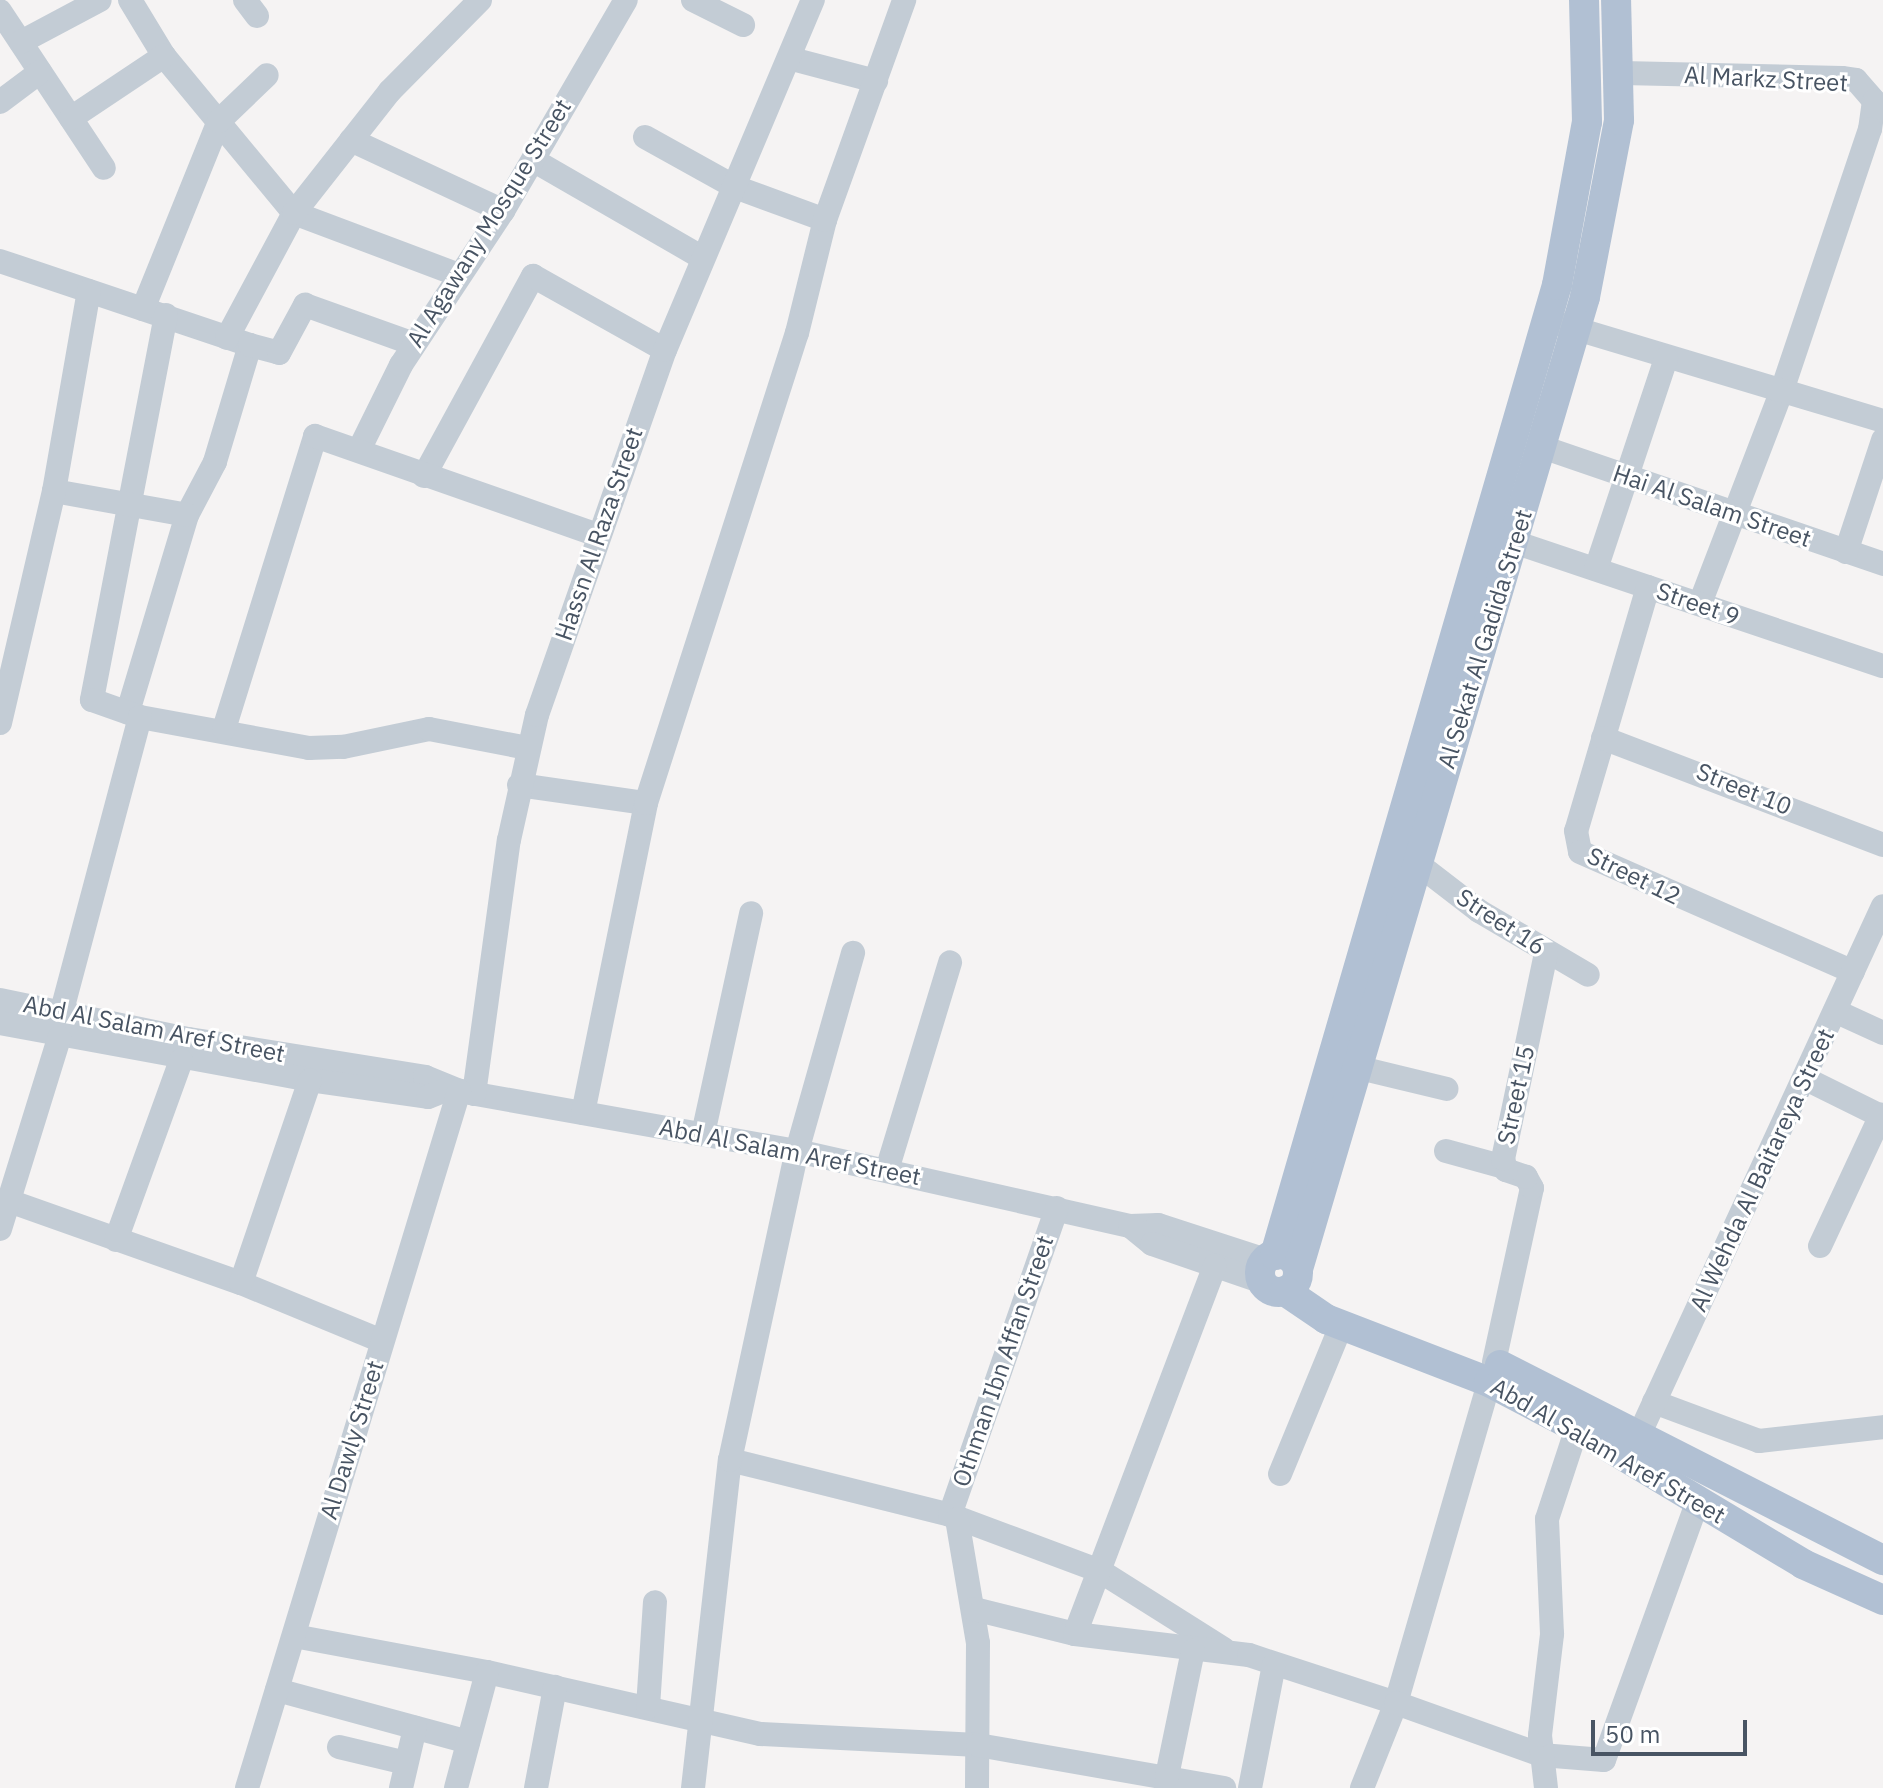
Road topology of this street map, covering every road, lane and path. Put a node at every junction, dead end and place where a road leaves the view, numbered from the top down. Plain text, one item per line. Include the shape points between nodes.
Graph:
1 (100, 0) edge
2 (130, 0) edge
3 (480, 0) edge
4 (626, 0) edge
5 (693, 0) edge
6 (813, 0) edge
7 (904, 0) edge
8 (1584, 0) edge
9 (1616, 0) edge
10 (0, 11) edge
11 (743, 25) dead end
12 (21, 42) junction
13 (164, 56) junction
14 (792, 59) junction
15 (40, 72) junction
16 (1622, 73) junction
17 (267, 75) dead end
18 (876, 81) junction
19 (0, 102) edge
20 (71, 118) junction
21 (219, 121) junction
22 (645, 137) dead end
23 (351, 140) junction
24 (533, 160) junction
25 (104, 168) dead end
26 (735, 187) junction
27 (503, 211) junction
28 (294, 213) junction
29 (825, 220) junction
30 (703, 258) junction
31 (0, 261) edge
32 (459, 275) junction
33 (89, 291) junction
34 (155, 312) junction
35 (1548, 319) junction
36 (1576, 330) junction
37 (238, 342) junction
38 (414, 344) junction
39 (665, 350) junction
40 (1666, 358) junction
41 (1782, 390) junction
42 (1883, 421) edge
43 (1883, 440) edge
44 (1542, 447) junction
45 (359, 450) junction
46 (424, 476) junction
47 (1628, 478) junction
48 (54, 491) junction
49 (128, 505) junction
50 (1733, 513) junction
51 (187, 515) junction
52 (597, 535) junction
53 (1514, 542) junction
54 (1846, 552) junction
55 (1883, 564) edge
56 (1596, 569) junction
57 (1648, 587) junction
58 (1700, 604) junction
59 (1883, 666) edge
60 (7, 672) edge
61 (134, 715) junction
62 (0, 723) edge
63 (224, 729) junction
64 (1603, 738) junction
65 (528, 748) junction
66 (519, 785) junction
67 (646, 803) junction
68 (1883, 845) edge
69 (1418, 864) junction
70 (1883, 906) edge
71 (751, 913) dead end
72 (1877, 934) edge
73 (853, 953) dead end
74 (1546, 953) junction
75 (950, 962) dead end
76 (1853, 972) junction
77 (1588, 975) dead end
78 (0, 1000) edge
79 (1835, 1011) junction
80 (0, 1023) edge
81 (60, 1026) junction
82 (1883, 1033) edge
83 (181, 1060) junction
84 (1360, 1068) junction
85 (1804, 1078) junction
86 (310, 1080) junction
87 (1447, 1089) dead end
88 (460, 1091) junction
89 (583, 1113) junction
90 (1882, 1116) edge
91 (703, 1134) junction
92 (797, 1151) junction
93 (1446, 1151) dead end
94 (1504, 1167) junction
95 (887, 1170) junction
96 (9, 1201) junction
97 (1057, 1208) junction
98 (1130, 1226) junction
99 (0, 1229) edge
100 (116, 1240) junction
101 (1820, 1246) dead end
102 (1215, 1266) junction
103 (1281, 1273) junction
104 (241, 1283) junction
105 (1341, 1326) junction
106 (382, 1341) junction
107 (1492, 1372) junction
108 (1654, 1402) junction
109 (1883, 1427) edge
110 (1577, 1428) junction
111 (1632, 1445) junction
112 (730, 1460) junction
113 (1280, 1474) dead end
114 (1698, 1501) junction
115 (953, 1517) junction
116 (1883, 1560) edge
117 (1100, 1571) junction
118 (1883, 1600) edge
119 (655, 1602) dead end
120 (974, 1609) junction
121 (1075, 1634) junction
122 (294, 1636) junction
123 (1193, 1651) junction
124 (1227, 1652) junction
125 (1274, 1665) junction
126 (487, 1672) junction
127 (555, 1687) junction
128 (277, 1690) junction
129 (1396, 1703) junction
130 (648, 1707) junction
131 (698, 1720) junction
132 (415, 1728) junction
133 (468, 1742) junction
134 (978, 1745) junction
135 (339, 1747) dead end
136 (1541, 1755) junction
137 (406, 1763) junction
138 (1167, 1776) junction
139 (247, 1788) edge
140 (401, 1788) edge
141 (456, 1788) edge
142 (536, 1788) edge
143 (693, 1788) edge
144 (977, 1788) edge
145 (1224, 1788) edge
146 (1250, 1788) edge
147 (1362, 1788) edge
148 (1546, 1788) edge

1 - 12 street
2 - 13 street
3 - 23 street via 390,91
4 - 24 street, Al Agawany Mosque Street
5 - 11 street
6 - 14 street, Hassn Al Raza Street
7 - 18 street
8 - 35 main road, Al Sekat Al Gadida Street via 1587,122
9 - 16 main road, Al Sekat Al Gadida Street
10 - 12 street
12 - 15 street
13 - 20 street
13 - 21 street
14 - 18 street
14 - 26 street, Hassn Al Raza Street
15 - 19 street
15 - 20 street
16 - 36 main road, Al Sekat Al Gadida Street via 1611,168
16 - 41 street, Al Markz Street via 1856,80 1874,101 1870,129
17 - 21 street
18 - 29 street
20 - 25 street
21 - 28 street
21 - 34 street
22 - 26 street
23 - 27 street
23 - 28 street
24 - 27 street, Al Agawany Mosque Street
24 - 30 street
26 - 29 street
26 - 30 street, Hassn Al Raza Street
27 - 32 street, Al Agawany Mosque Street
28 - 32 street
28 - 37 street
29 - 67 street via 797,333
30 - 39 street, Hassn Al Raza Street
31 - 33 street
32 - 38 street, Al Agawany Mosque Street
33 - 34 street
33 - 48 street
34 - 37 street
34 - 49 street
35 - 36 street
35 - 103 main road, Al Sekat Al Gadida Street
36 - 40 street
36 - 44 main road, Al Sekat Al Gadida Street
37 - 38 street via 279,353 305,305
37 - 51 street via 215,462
38 - 45 street, Al Agawany Mosque Street
39 - 46 street via 533,276
39 - 52 street, Hassn Al Raza Street
40 - 41 street
40 - 47 street
41 - 42 street
41 - 50 street
43 - 54 street
44 - 47 street, Hai Al Salam Street
44 - 53 main road, Al Sekat Al Gadida Street
45 - 46 street
45 - 63 street via 322,436 311,441
46 - 52 street
47 - 50 street, Hai Al Salam Street
47 - 56 street
48 - 49 street
48 - 60 street
49 - 51 street
49 - 61 street via 89,692 92,700
50 - 54 street, Hai Al Salam Street
50 - 58 street
51 - 61 street
52 - 65 street, Hassn Al Raza Street
53 - 56 street, Street 9
53 - 69 main road, Al Sekat Al Gadida Street
54 - 55 street, Hai Al Salam Street
56 - 57 street, Street 9
57 - 58 street, Street 9
57 - 64 street, Street 12
58 - 59 street, Street 9
60 - 62 street
61 - 63 street
61 - 81 street
63 - 65 street via 324,750 417,729
64 - 68 street, Street 10
64 - 76 street, Street 12 via 1576,831 1580,852
65 - 66 street, Hassn Al Raza Street
66 - 67 street
66 - 88 street, Hassn Al Raza Street
67 - 89 street
69 - 74 street, Street 16
69 - 84 main road, Al Sekat Al Gadida Street
70 - 72 street, Al Wehda Al Baitareya Street
71 - 91 street
72 - 76 street, Al Wehda Al Baitareya Street
73 - 92 street
74 - 77 street, Street 16
74 - 94 street, Street 15
75 - 95 street
76 - 79 street, Al Wehda Al Baitareya Street
78 - 81 street, Abd Al Salam Aref Street
79 - 82 street
79 - 85 street, Al Wehda Al Baitareya Street
80 - 81 street, Abd Al Salam Aref Street
81 - 83 street, Abd Al Salam Aref Street
81 - 88 street, Abd Al Salam Aref Street via 425,1077
81 - 96 street
83 - 86 street, Abd Al Salam Aref Street
83 - 100 street
84 - 87 street
84 - 103 main road, Al Sekat Al Gadida Street
85 - 90 street
85 - 108 street, Al Wehda Al Baitareya Street
86 - 88 street, Abd Al Salam Aref Street via 428,1097
86 - 104 street
88 - 89 street, Abd Al Salam Aref Street
88 - 106 street, Al Dawly Street
89 - 91 street, Abd Al Salam Aref Street
90 - 101 street
91 - 92 street, Abd Al Salam Aref Street
92 - 95 street, Abd Al Salam Aref Street
92 - 112 street
93 - 94 street
94 - 107 street, Street 15 via 1529,1180 1532,1188
95 - 97 street, Abd Al Salam Aref Street
96 - 99 street
96 - 100 street
97 - 98 street, Abd Al Salam Aref Street
97 - 115 street, Othman Ibn Affan Street
98 - 102 street, Abd Al Salam Aref Street via 1152,1244
98 - 103 street, Abd Al Salam Aref Street via 1158,1225
100 - 104 street
102 - 103 street, Abd Al Salam Aref Street
102 - 117 street
103 - 105 main road, Abd Al Salam Aref Street
103 - 107 main road, Abd Al Salam Aref Street
104 - 106 street
105 - 107 main road, Abd Al Salam Aref Street
105 - 113 street
106 - 122 street, Al Dawly Street
107 - 110 main road, Abd Al Salam Aref Street
107 - 111 main road, Abd Al Salam Aref Street
107 - 129 street
108 - 109 street via 1759,1441
108 - 111 street, Al Wehda Al Baitareya Street
110 - 111 main road, Abd Al Salam Aref Street
110 - 136 street via 1547,1519 1552,1634
111 - 114 main road, Abd Al Salam Aref Street
111 - 116 main road, Abd Al Salam Aref Street
112 - 115 street
112 - 131 street
114 - 118 main road, Abd Al Salam Aref Street via 1803,1564
114 - 136 street via 1611,1753 1598,1762
115 - 117 street
115 - 120 street
117 - 121 street
117 - 124 street
119 - 130 street
120 - 121 street
120 - 134 street
121 - 123 street
122 - 126 street
122 - 128 street, Al Dawly Street
123 - 124 street
123 - 138 street
124 - 125 street
125 - 129 street
125 - 146 street
126 - 127 street
126 - 133 street
127 - 130 street
127 - 142 street
128 - 132 street
128 - 139 street, Al Dawly Street
129 - 136 street
129 - 147 street
130 - 131 street
131 - 134 street via 760,1734
131 - 143 street
132 - 133 street
132 - 137 street
133 - 141 street
134 - 138 street
134 - 144 street
135 - 137 street
136 - 148 street
137 - 140 street
138 - 145 street

